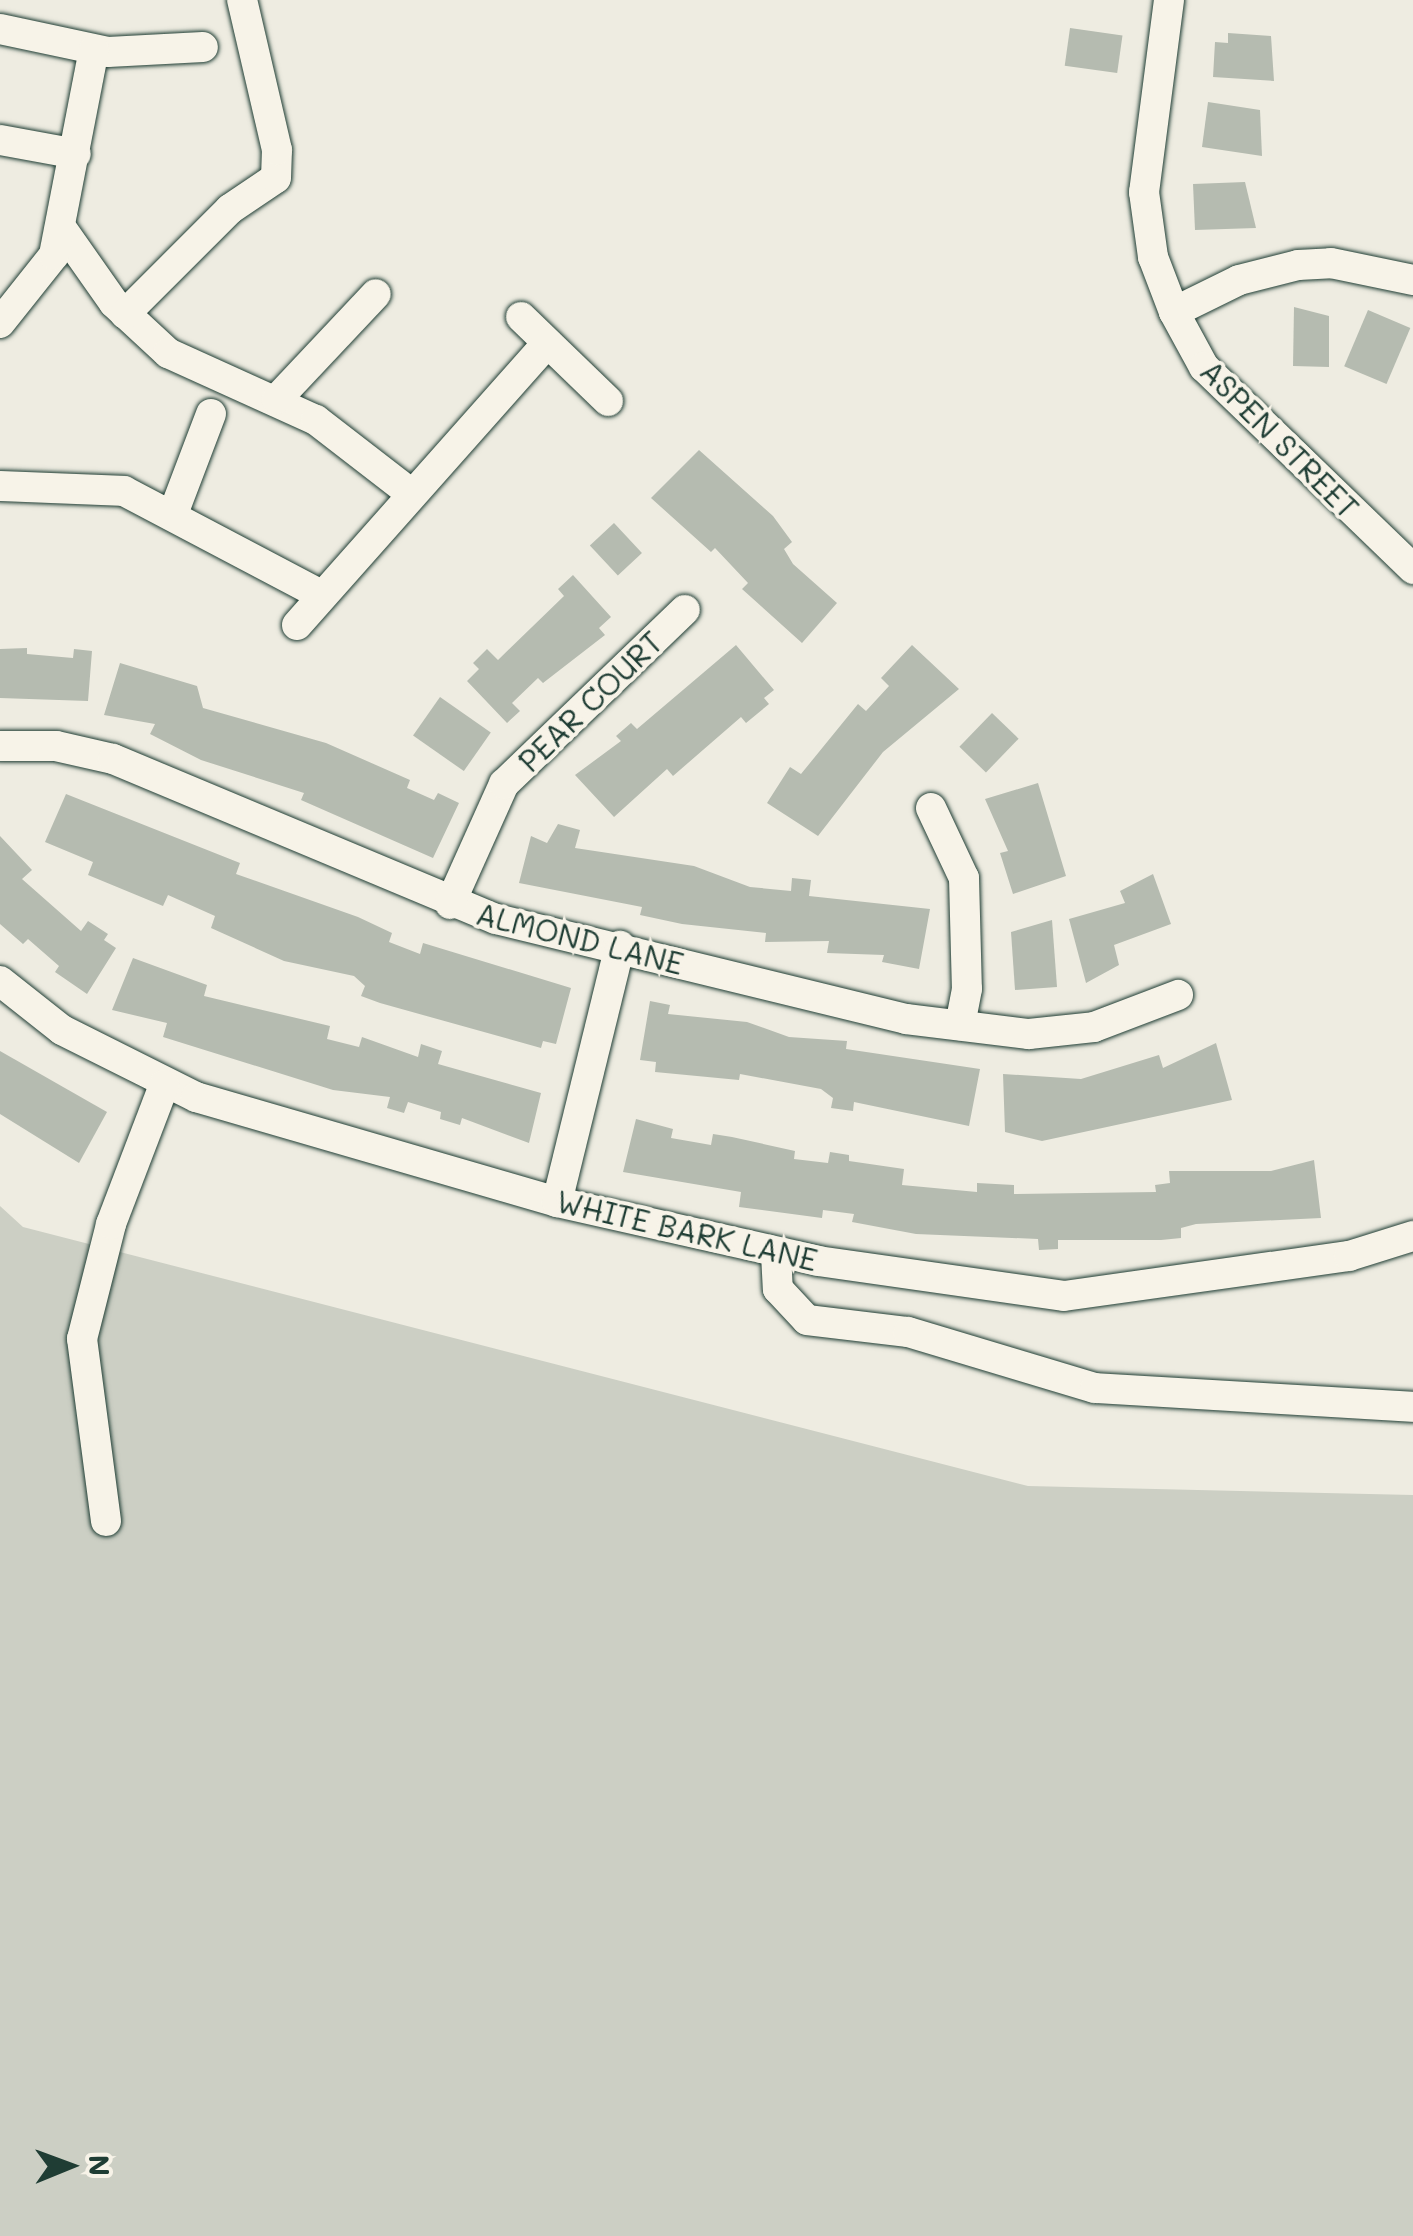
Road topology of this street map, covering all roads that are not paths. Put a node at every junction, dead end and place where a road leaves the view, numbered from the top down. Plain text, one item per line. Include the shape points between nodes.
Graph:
1 (242, 0) edge
2 (1170, 0) edge
3 (0, 29) edge
4 (204, 47) dead end
5 (94, 50) junction
6 (0, 140) edge
7 (76, 154) junction
8 (62, 229) junction
9 (1413, 280) edge
10 (376, 294) dead end
11 (1174, 312) junction
12 (125, 314) junction
13 (521, 317) dead end
14 (0, 324) edge
15 (547, 343) junction
16 (277, 398) junction
17 (608, 401) dead end
18 (212, 414) dead end
19 (0, 486) edge
20 (408, 491) junction
21 (173, 514) junction
22 (1413, 569) edge
23 (321, 596) junction
24 (686, 610) dead end
25 (296, 625) dead end
26 (0, 746) edge
27 (931, 808) dead end
28 (450, 904) junction
29 (620, 946) junction
30 (0, 981) edge
31 (1178, 995) dead end
32 (960, 1025) junction
33 (164, 1085) junction
34 (557, 1202) junction
35 (1413, 1236) edge
36 (776, 1254) junction
37 (1413, 1408) edge
38 (106, 1521) dead end

1 - 12 street via 277,150 276,178 230,209
2 - 11 street, ASPEN STREET via 1144,192 1153,257
3 - 5 street
4 - 5 street
5 - 7 street
6 - 7 street
7 - 8 street
8 - 12 street
8 - 14 street via 43,278
9 - 11 street via 1347,265 1298,265 1238,280
10 - 16 street
11 - 22 street, ASPEN STREET via 1217,381
12 - 16 street via 168,353
13 - 15 street
15 - 17 street
15 - 20 street
16 - 20 street
18 - 21 street
19 - 21 street via 106,486
20 - 23 street
21 - 23 street
23 - 25 street
24 - 28 street, PEAR COURT via 504,784
26 - 28 street, ALMOND LANE via 56,746 113,759
27 - 32 street via 965,890
28 - 29 street, ALMOND LANE
29 - 32 street, ALMOND LANE via 826,1001
29 - 34 street
30 - 33 street, WHITE BARK LANE via 62,1030
31 - 32 street, ALMOND LANE via 1094,1027 1029,1034
33 - 34 street, WHITE BARK LANE
33 - 38 street via 112,1224 82,1339
34 - 36 street, WHITE BARK LANE
35 - 36 street, WHITE BARK LANE via 1349,1256 1064,1296
36 - 37 street via 778,1289 807,1320 908,1332 1095,1388

